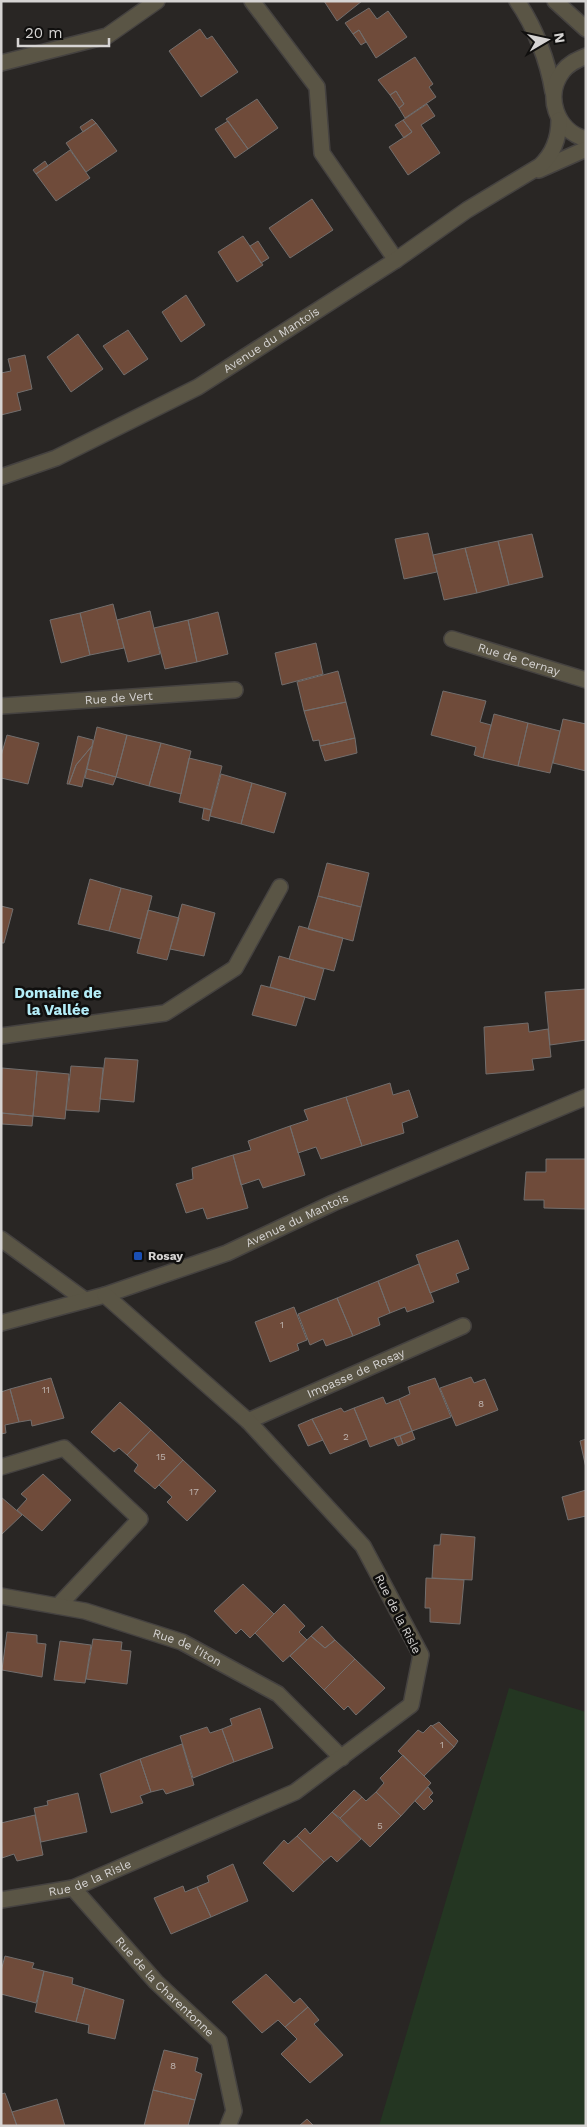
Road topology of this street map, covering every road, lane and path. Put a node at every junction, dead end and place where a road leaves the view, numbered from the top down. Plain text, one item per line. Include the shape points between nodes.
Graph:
1 (157, 1) edge
2 (252, 1) edge
3 (517, 1) edge
4 (555, 1) edge
5 (586, 29) edge
6 (586, 56) edge
7 (1, 63) edge
8 (554, 94) junction
9 (559, 120) junction
10 (586, 139) edge
11 (586, 150) edge
12 (526, 174) junction
13 (396, 260) junction
14 (1, 477) edge
15 (452, 639) dead end
16 (586, 680) edge
17 (235, 690) dead end
18 (1, 706) edge
19 (280, 887) dead end
20 (1, 1036) edge
21 (586, 1097) edge
22 (1, 1239) edge
23 (105, 1295) junction
24 (85, 1300) junction
25 (1, 1323) edge
26 (463, 1326) dead end
27 (248, 1422) junction
28 (1, 1467) edge
29 (1, 1596) edge
30 (58, 1606) junction
31 (342, 1758) junction
32 (73, 1888) junction
33 (1, 1900) edge
34 (228, 2126) edge

1 - 7 street via 107,36
2 - 13 street via 317,87 322,152
3 - 8 street via 548,67
4 - 5 street
6 - 8 street via 563,70
8 - 9 street
9 - 10 street via 568,130
9 - 12 street, Avenue du Mantois via 559,135 547,159
11 - 12 street, Avenue du Mantois
12 - 13 street, Avenue du Mantois via 467,210
13 - 14 street, Avenue du Mantois via 198,387 56,458
15 - 16 street, Rue de Cernay
17 - 18 street, Rue de Vert
19 - 20 street via 235,968 165,1013
21 - 23 street, Avenue du Mantois via 333,1203 227,1253
22 - 24 street
23 - 24 street, Avenue du Mantois
23 - 27 street, Rue de la Risle
24 - 25 street, Avenue du Mantois
26 - 27 street, Impasse de Rosay
27 - 31 street, Rue de la Risle via 363,1546 421,1655 411,1705
28 - 30 street via 64,1448 140,1519
29 - 30 street, Rue de l'Iton
30 - 31 street, Rue de l'Iton via 85,1611 182,1642 278,1694
31 - 32 street, Rue de la Risle via 295,1792
32 - 33 street, Rue de la Risle
32 - 34 street, Rue de la Charentonne via 156,1982 218,2041 234,2111

